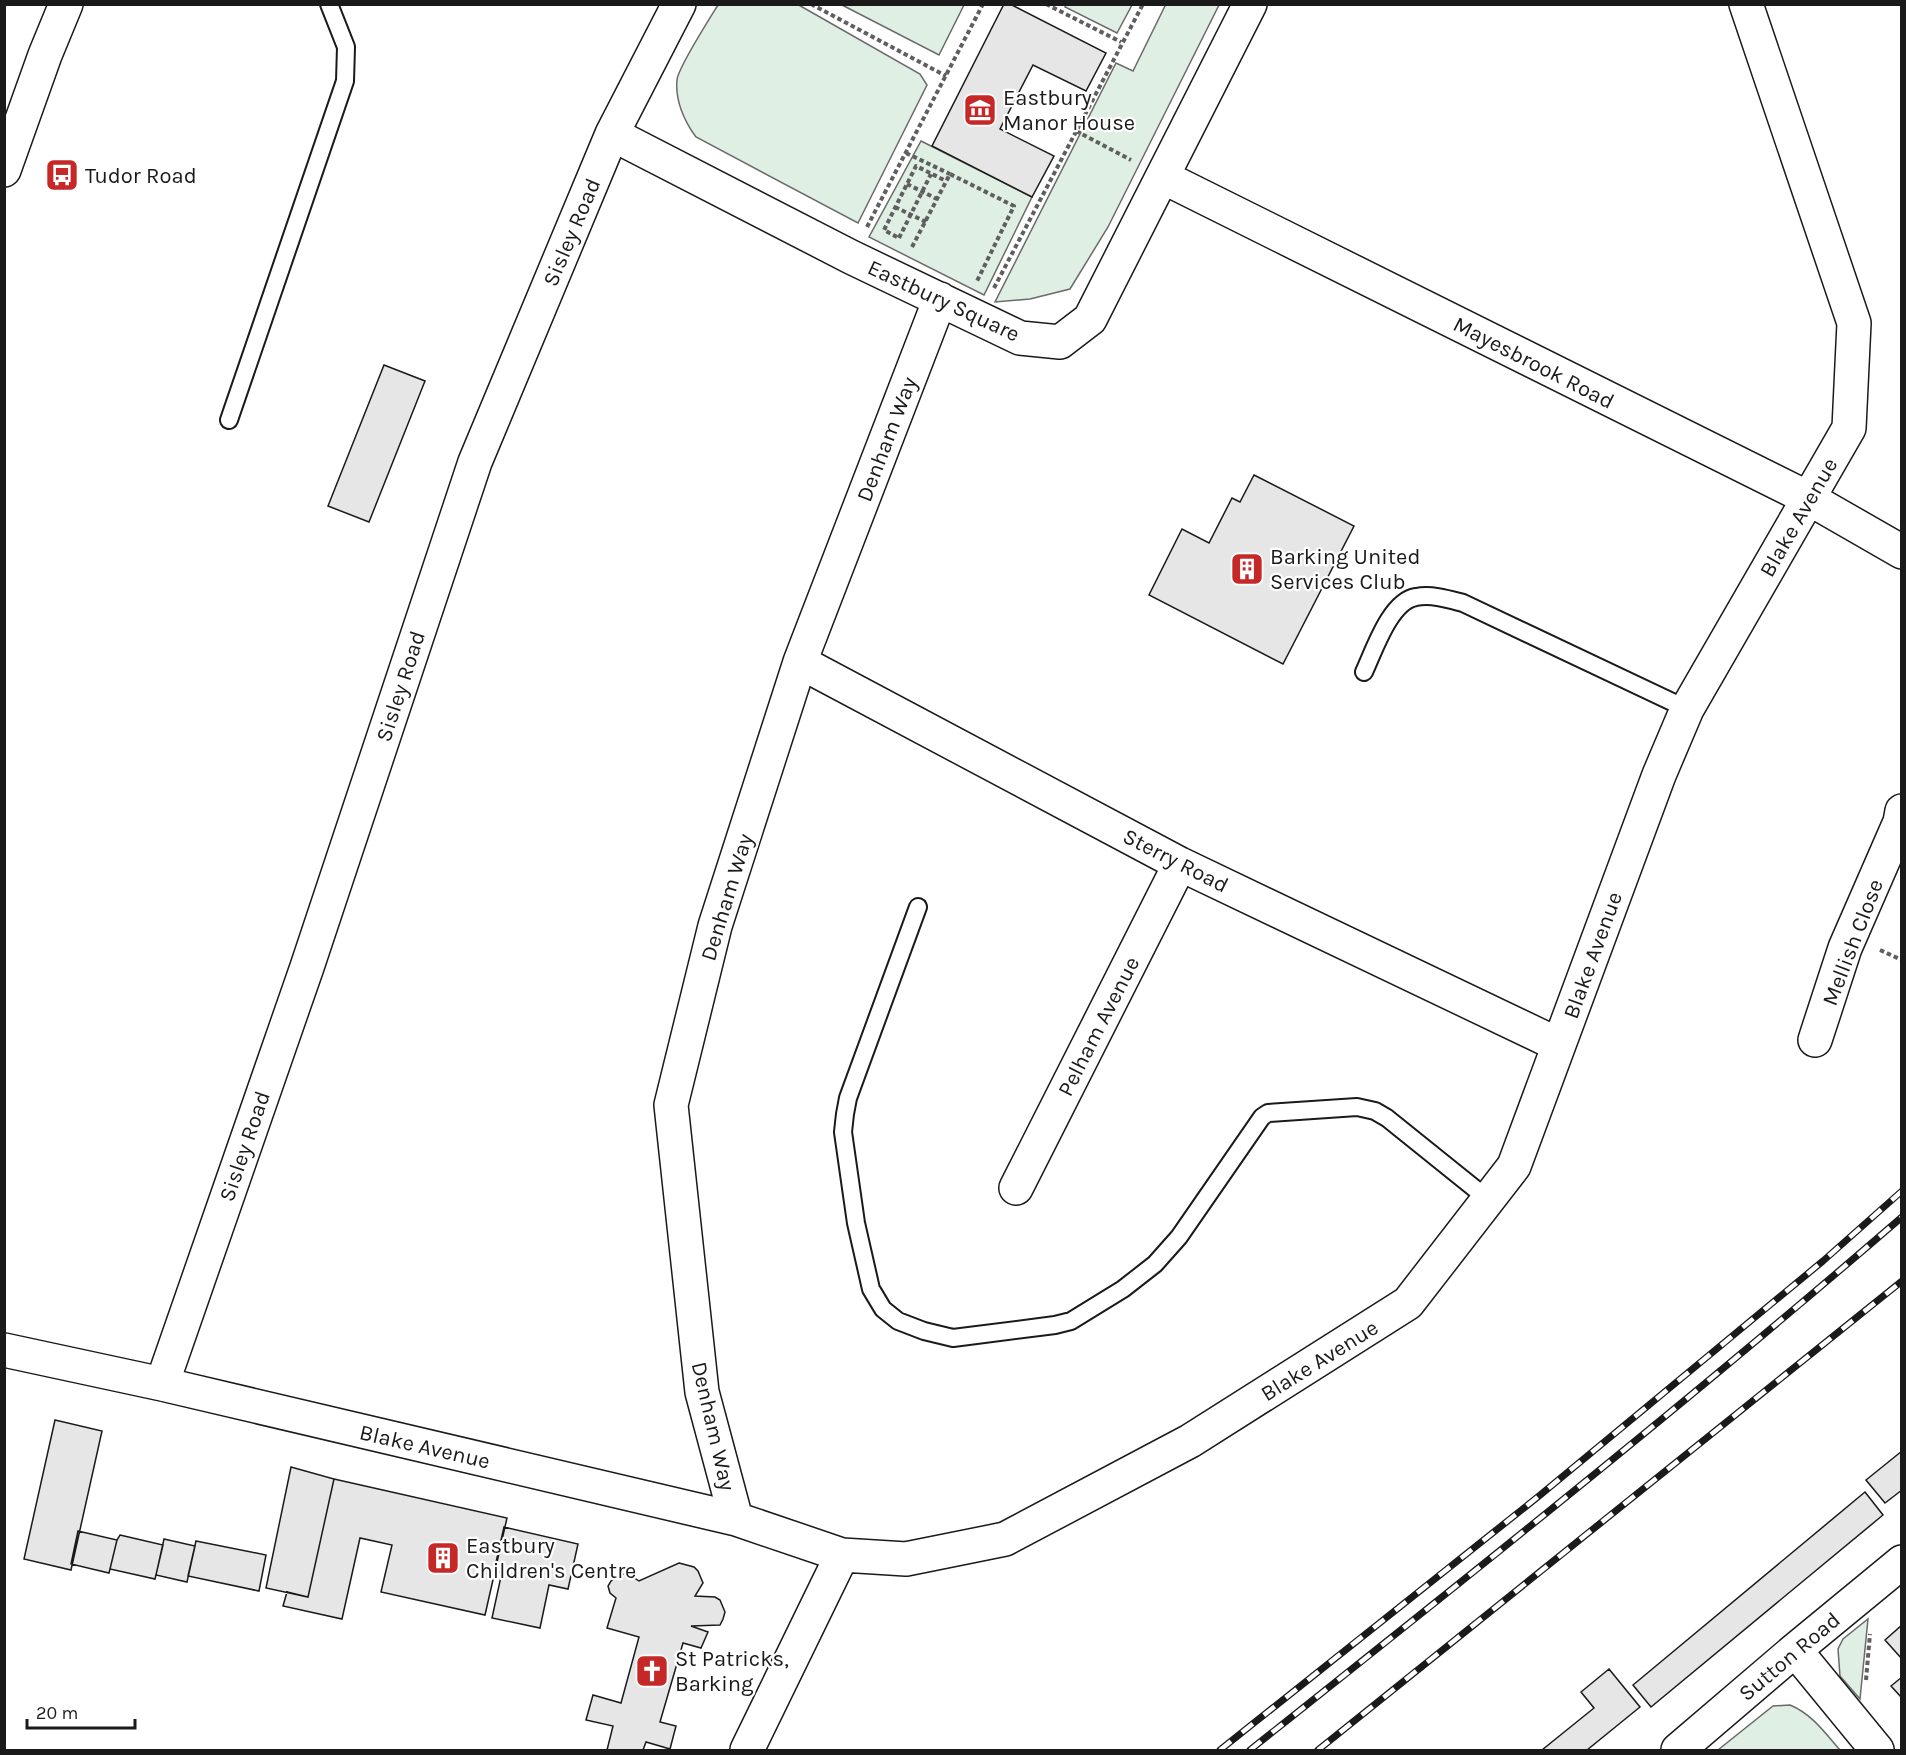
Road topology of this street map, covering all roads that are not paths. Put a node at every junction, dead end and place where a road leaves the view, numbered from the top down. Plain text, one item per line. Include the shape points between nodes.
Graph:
1 (66, 4) edge
2 (328, 4) edge
3 (679, 4) edge
4 (1250, 4) edge
5 (1746, 4) edge
6 (612, 134) junction
7 (4, 170) edge
8 (1163, 177) junction
9 (940, 299) junction
10 (229, 420) dead end
11 (1808, 498) junction
12 (1902, 552) edge
13 (800, 662) junction
14 (1364, 672) dead end
15 (1687, 709) junction
16 (1902, 811) edge
17 (1180, 864) junction
18 (918, 907) dead end
19 (1815, 1040) dead end
20 (1559, 1045) junction
21 (1016, 1188) dead end
22 (1489, 1200) junction
23 (4, 1350) edge
24 (162, 1384) junction
25 (736, 1520) junction
26 (842, 1555) junction
27 (1902, 1562) edge
28 (1795, 1650) junction
29 (747, 1750) edge
30 (1678, 1750) edge
31 (1877, 1750) edge

1 - 7 street
2 - 10 lane via 346,46 345,81
3 - 6 street, Sisley Road
4 - 8 street, Eastbury Square
5 - 11 street, Blake Avenue via 1854,323 1850,428
6 - 9 street, Eastbury Square
6 - 24 street, Sisley Road via 475,462 307,967
8 - 9 street, Eastbury Square via 1090,319 1060,342 1020,338
8 - 11 street, Mayesbrook Road
9 - 13 street, Denham Way
11 - 12 street, Mayesbrook Road
11 - 15 street, Blake Avenue
13 - 17 street, Sterry Road
13 - 25 street, Denham Way via 715,926 670,1105 702,1392
14 - 15 lane via 1394,611 1403,602 1427,596 1463,603
15 - 20 street, Blake Avenue
16 - 19 street, Mellish Close via 1845,948
17 - 20 street, Sterry Road
17 - 21 street, Pelham Avenue
18 - 22 lane via 848,1098 843,1132 856,1223 871,1289 883,1309 898,1320 953,1338 1071,1321 1155,1264 1179,1237 1268,1113 1357,1107 1375,1112
20 - 22 street, Blake Avenue via 1514,1166
22 - 26 street, Blake Avenue via 1408,1304 1190,1442 1005,1539 906,1558
23 - 24 street, Blake Avenue
24 - 25 street, Blake Avenue
25 - 26 street, Blake Avenue
26 - 29 street
27 - 28 street, Sutton Road
28 - 30 street, Sutton Road
28 - 31 street

